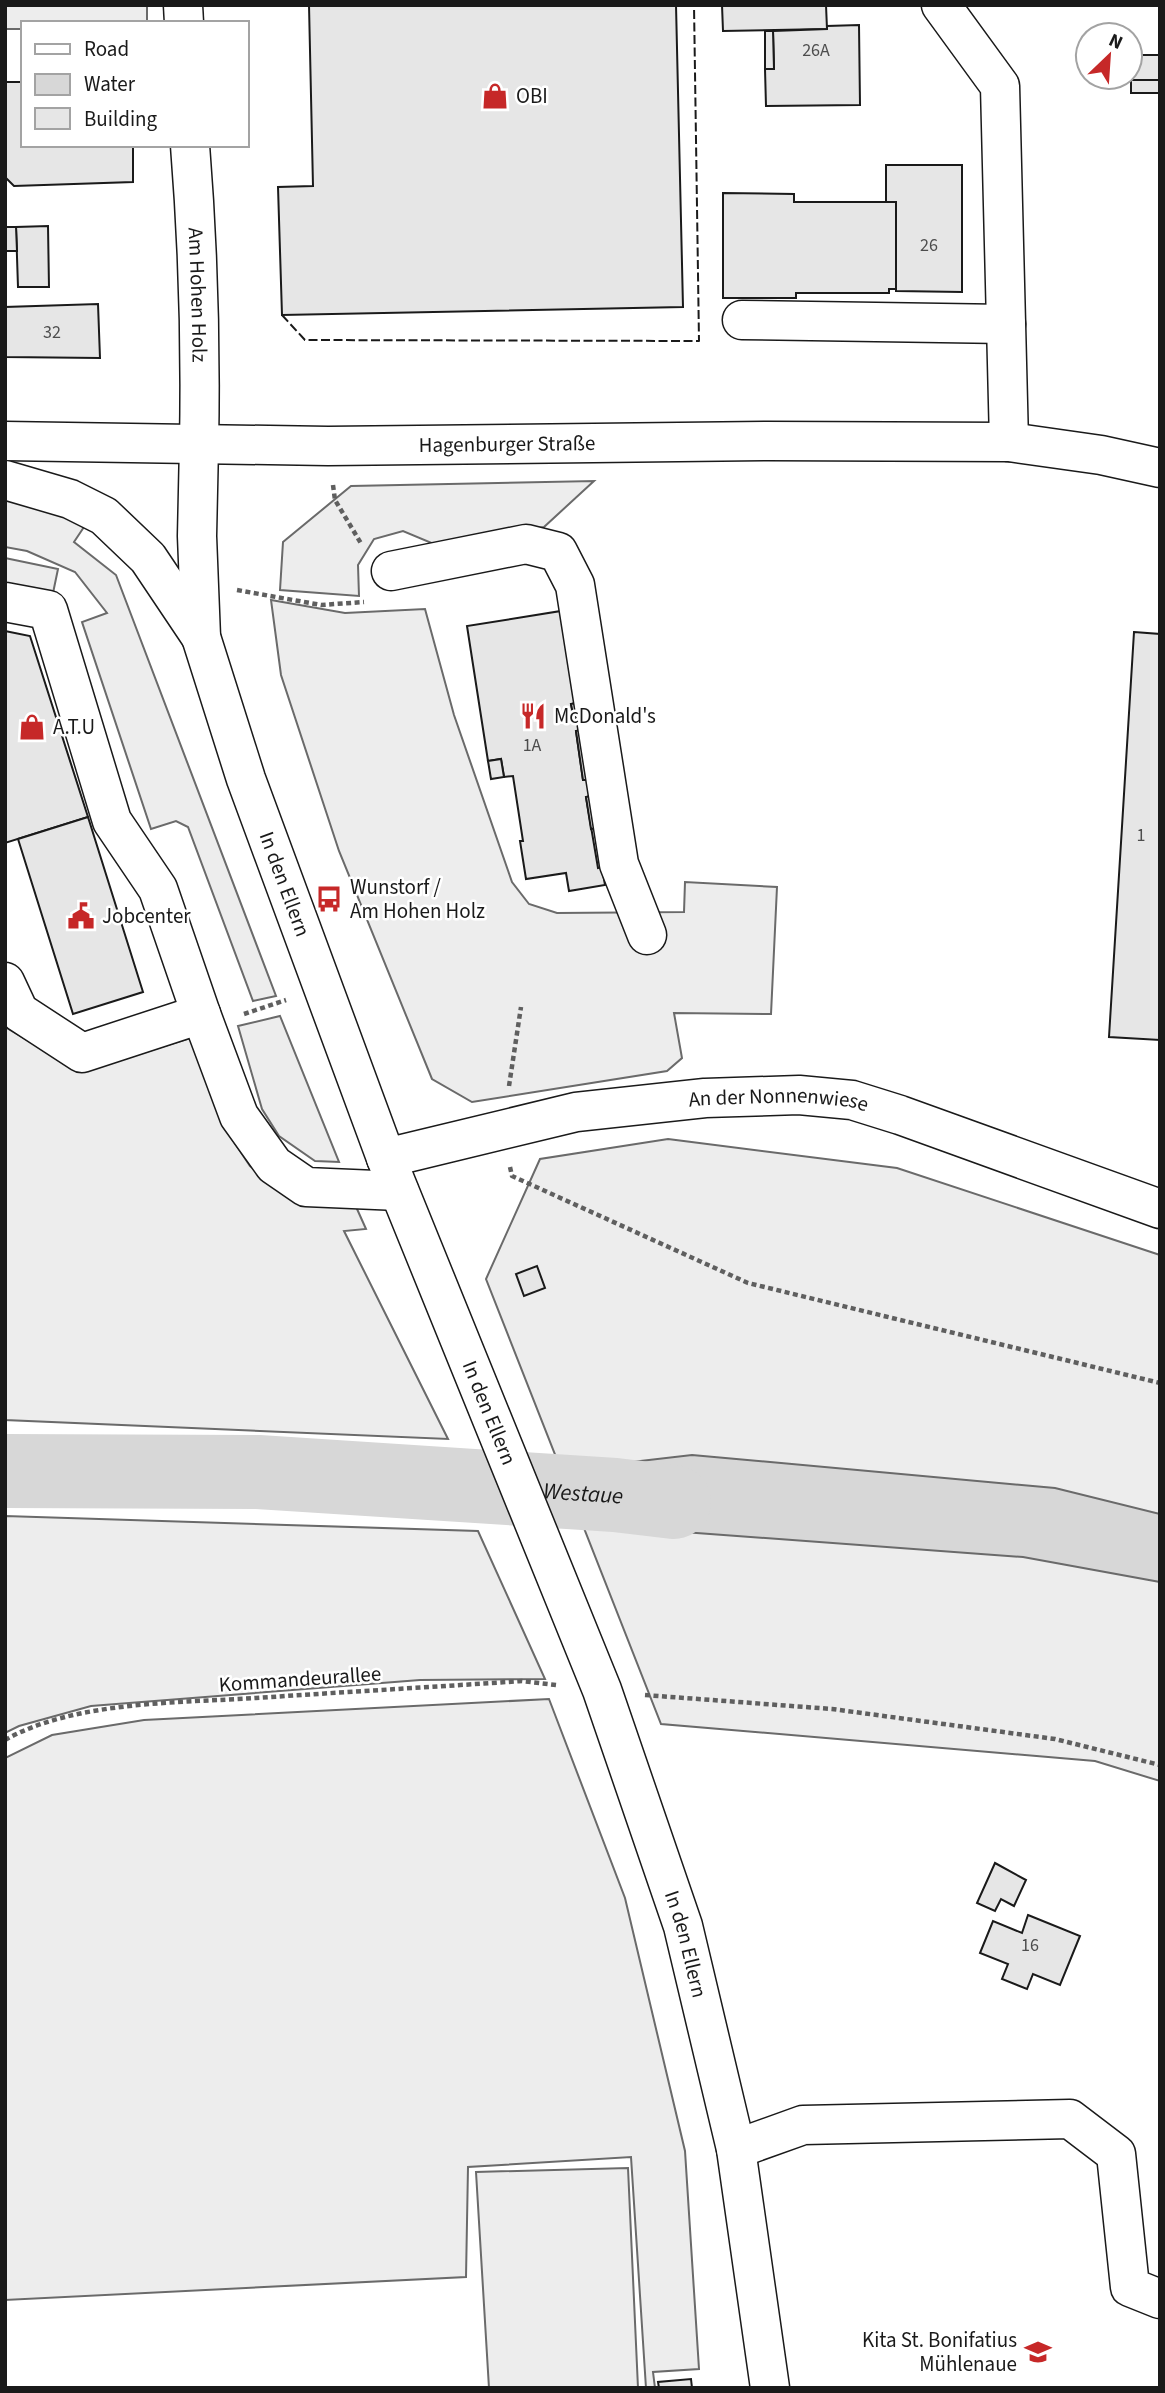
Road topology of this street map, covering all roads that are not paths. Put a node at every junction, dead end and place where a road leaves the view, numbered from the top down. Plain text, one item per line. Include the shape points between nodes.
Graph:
1 (941, 5) edge
2 (190, 147) edge
3 (742, 320) dead end
4 (1006, 324) junction
5 (5, 441) edge
6 (1009, 442) junction
7 (199, 445) junction
8 (1160, 468) edge
9 (5, 480) edge
10 (381, 586) road end
11 (5, 602) edge
12 (201, 637) junction
13 (647, 935) dead end
14 (5, 982) edge
15 (201, 1014) junction
16 (393, 1175) junction
17 (1160, 1209) edge
18 (736, 2149) junction
19 (1160, 2299) edge
20 (770, 2388) edge

1 - 4 main road via 1000,86
2 - 7 main road, Am Hohen Holz via 197,231
3 - 4 main road
4 - 6 main road
5 - 7 main road, Hagenburger Straße
6 - 7 main road, Hagenburger Straße
6 - 8 main road, Hagenburger Straße
7 - 12 main road, In den Ellern
9 - 12 main road via 70,499 104,516 148,558
10 - 13 main road via 526,544 558,552 575,585 619,864
11 - 15 main road, An der Nonnenwiese via 48,610 112,821 159,889
12 - 16 main road, In den Ellern via 246,779
14 - 15 main road via 19,1012 82,1053
15 - 16 main road, An der Nonnenwiese via 239,1116 274,1165 306,1187
16 - 17 main road, An der Nonnenwiese via 502,1131 576,1112 705,1098 799,1095 852,1100 900,1115
16 - 18 main road, In den Ellern via 602,1690 683,1926
18 - 19 main road via 803,2125 1070,2119 1115,2154 1129,2287
18 - 20 main road, In den Ellern

